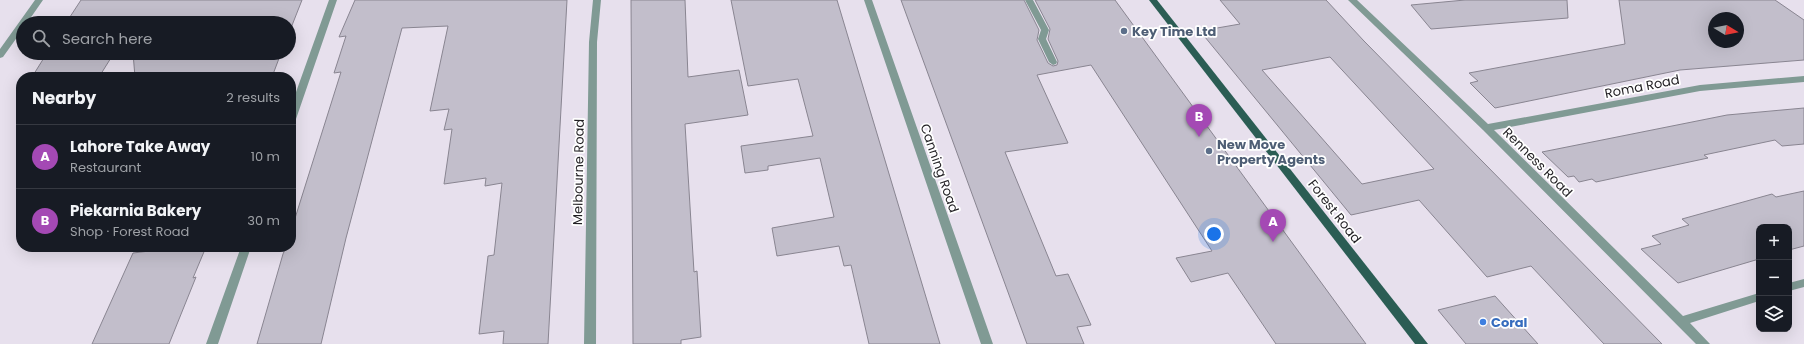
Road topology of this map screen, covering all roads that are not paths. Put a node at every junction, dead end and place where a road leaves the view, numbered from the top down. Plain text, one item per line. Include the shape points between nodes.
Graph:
1 (39, 0) edge
2 (333, 0) edge
3 (597, 0) edge
4 (868, 0) edge
5 (1029, 0) edge
6 (1153, 0) edge
7 (1352, 0) edge
8 (28, 16) edge
9 (16, 32) edge
10 (0, 55) edge
11 (1053, 62) dead end
12 (1804, 79) edge
13 (296, 105) edge
14 (1486, 128) junction
15 (244, 252) edge
16 (1804, 283) edge
17 (1792, 286) edge
18 (1756, 298) edge
19 (1681, 321) junction
20 (212, 344) edge
21 (590, 344) edge
22 (987, 344) edge
23 (1422, 344) edge
24 (1704, 344) edge

1 - 8 street
2 - 13 street
3 - 21 street, Melbourne Road via 593,42
4 - 22 street, Canning Road
5 - 11 street via 1045,30 1042,39
6 - 23 main road, Forest Road
7 - 14 street, Renness Road
9 - 10 street
12 - 14 street, Roma Road via 1700,88
14 - 19 street, Renness Road
15 - 20 street
16 - 17 street
18 - 19 street
19 - 24 street, Renness Road

